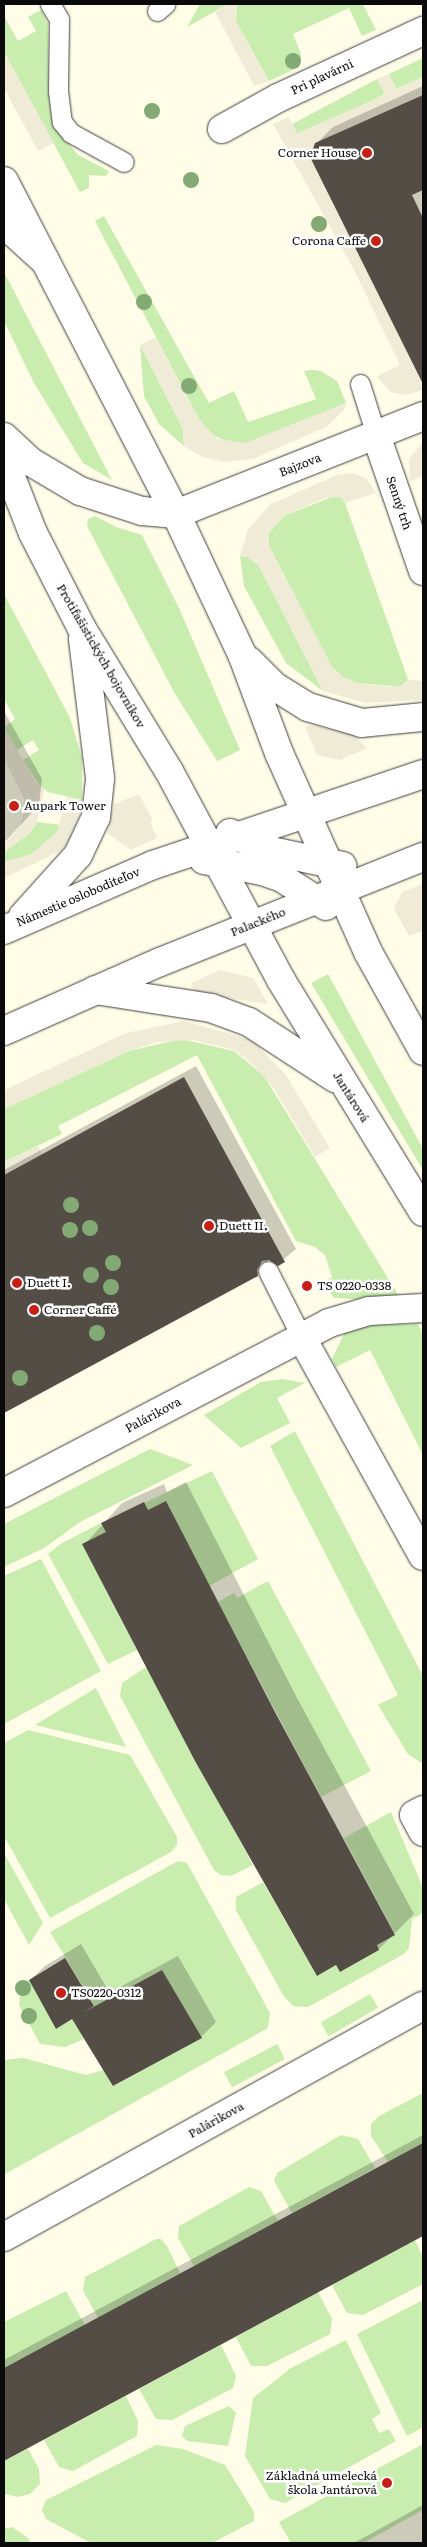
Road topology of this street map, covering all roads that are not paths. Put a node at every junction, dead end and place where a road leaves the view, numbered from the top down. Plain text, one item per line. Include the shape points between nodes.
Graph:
1 (50, 4) edge
2 (423, 30) edge
3 (222, 129) dead end
4 (124, 162) dead end
5 (4, 180) edge
6 (4, 224) edge
7 (48, 264) junction
8 (360, 384) dead end
9 (423, 416) edge
10 (376, 435) junction
11 (4, 437) edge
12 (4, 459) edge
13 (176, 514) junction
14 (423, 571) edge
15 (81, 627) junction
16 (242, 654) junction
17 (423, 717) edge
18 (423, 774) edge
19 (181, 793) junction
20 (300, 822) junction
21 (236, 837) junction
22 (213, 854) junction
23 (415, 861) edge
24 (277, 864) junction
25 (328, 884) junction
26 (238, 900) junction
27 (262, 920) junction
28 (10, 926) edge
29 (191, 949) junction
30 (95, 990) junction
31 (4, 1031) edge
32 (423, 1051) edge
33 (342, 1083) junction
34 (423, 1212) edge
35 (268, 1271) dead end
36 (423, 1308) edge
37 (302, 1338) junction
38 (4, 1493) edge
39 (423, 1556) edge
40 (423, 1810) edge
41 (423, 1832) edge
42 (423, 2006) edge
43 (5, 2232) edge

1 - 4 lane via 59,19 58,96 62,122 72,133
2 - 3 street, Pri plavárni via 278,98
5 - 7 street
6 - 7 street
7 - 13 street
8 - 10 lane
9 - 10 street, Bajzova
10 - 13 street, Bajzova
10 - 14 street, Senný trh
11 - 13 street via 31,462 80,492 142,511
12 - 15 street, Protifašistických bojovníkov via 32,534
13 - 16 street
15 - 19 street, Protifašistických bojovníkov
15 - 28 street via 100,778 96,817 78,855
16 - 17 street via 274,686 308,707 362,723
16 - 20 street via 279,753
18 - 20 street
19 - 21 street via 218,827
19 - 22 street, Jantárová
20 - 21 street
20 - 24 street
20 - 25 street
21 - 22 street
21 - 24 street
22 - 24 street
22 - 26 street, Jantárová
22 - 28 street, Námestie osloboditeľov via 153,864
23 - 25 street, Palackého
24 - 25 street
24 - 25 street
24 - 26 street
24 - 27 street
25 - 27 street, Palackého
25 - 32 street
26 - 27 street, Jantárová
26 - 29 street
27 - 29 street, Palackého
27 - 33 street, Jantárová via 281,980
29 - 30 street, Palackého
30 - 31 street
30 - 33 street via 211,1008 249,1022
33 - 34 street, Jantárová
35 - 37 lane
36 - 37 street, Palárikova via 354,1314
37 - 38 street, Palárikova
37 - 39 street
40 - 41 street via 414,1815
42 - 43 street, Palárikova

